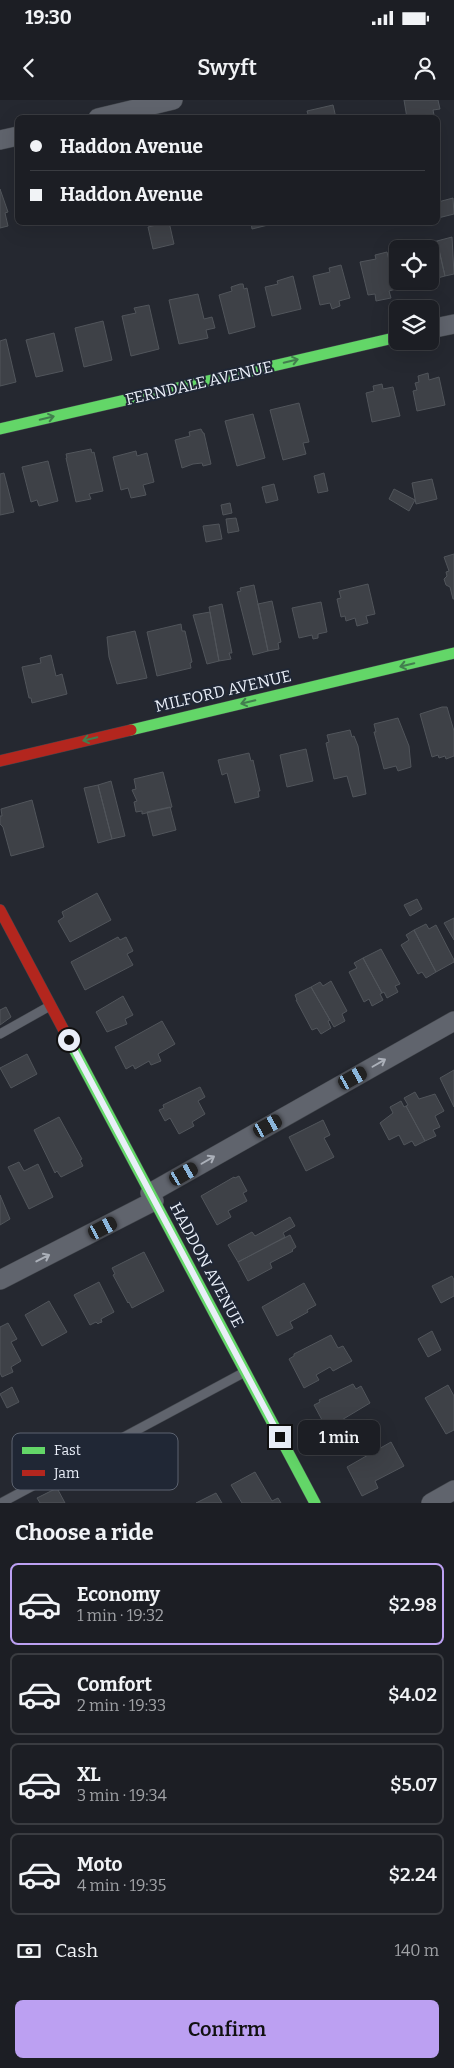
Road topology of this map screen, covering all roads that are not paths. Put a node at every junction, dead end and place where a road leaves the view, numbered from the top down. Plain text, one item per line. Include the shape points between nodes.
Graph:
1 (173, 100) edge
2 (110, 115) edge
3 (15, 137) edge
4 (0, 140) edge
5 (454, 324) edge
6 (439, 327) edge
7 (389, 339) edge
8 (0, 429) edge
9 (454, 654) edge
10 (0, 761) edge
11 (0, 910) edge
12 (51, 1006) junction
13 (454, 1020) edge
14 (0, 1034) edge
15 (152, 1197) junction
16 (0, 1280) edge
17 (245, 1372) junction
18 (131, 1433) edge
19 (25, 1490) edge
20 (454, 1490) edge
21 (1, 1503) edge
22 (315, 1503) edge
23 (431, 1503) edge

1 - 2 street
3 - 4 street
5 - 6 street
8 -> 7 street, FERNDALE AVENUE
9 -> 10 street, MILFORD AVENUE
11 - 12 street, HADDON AVENUE
12 - 14 lane
12 - 15 street, HADDON AVENUE
15 -> 13 street
16 -> 15 street
15 - 17 street, HADDON AVENUE
17 - 18 lane
17 - 22 street, HADDON AVENUE
19 - 21 lane
20 - 23 street

